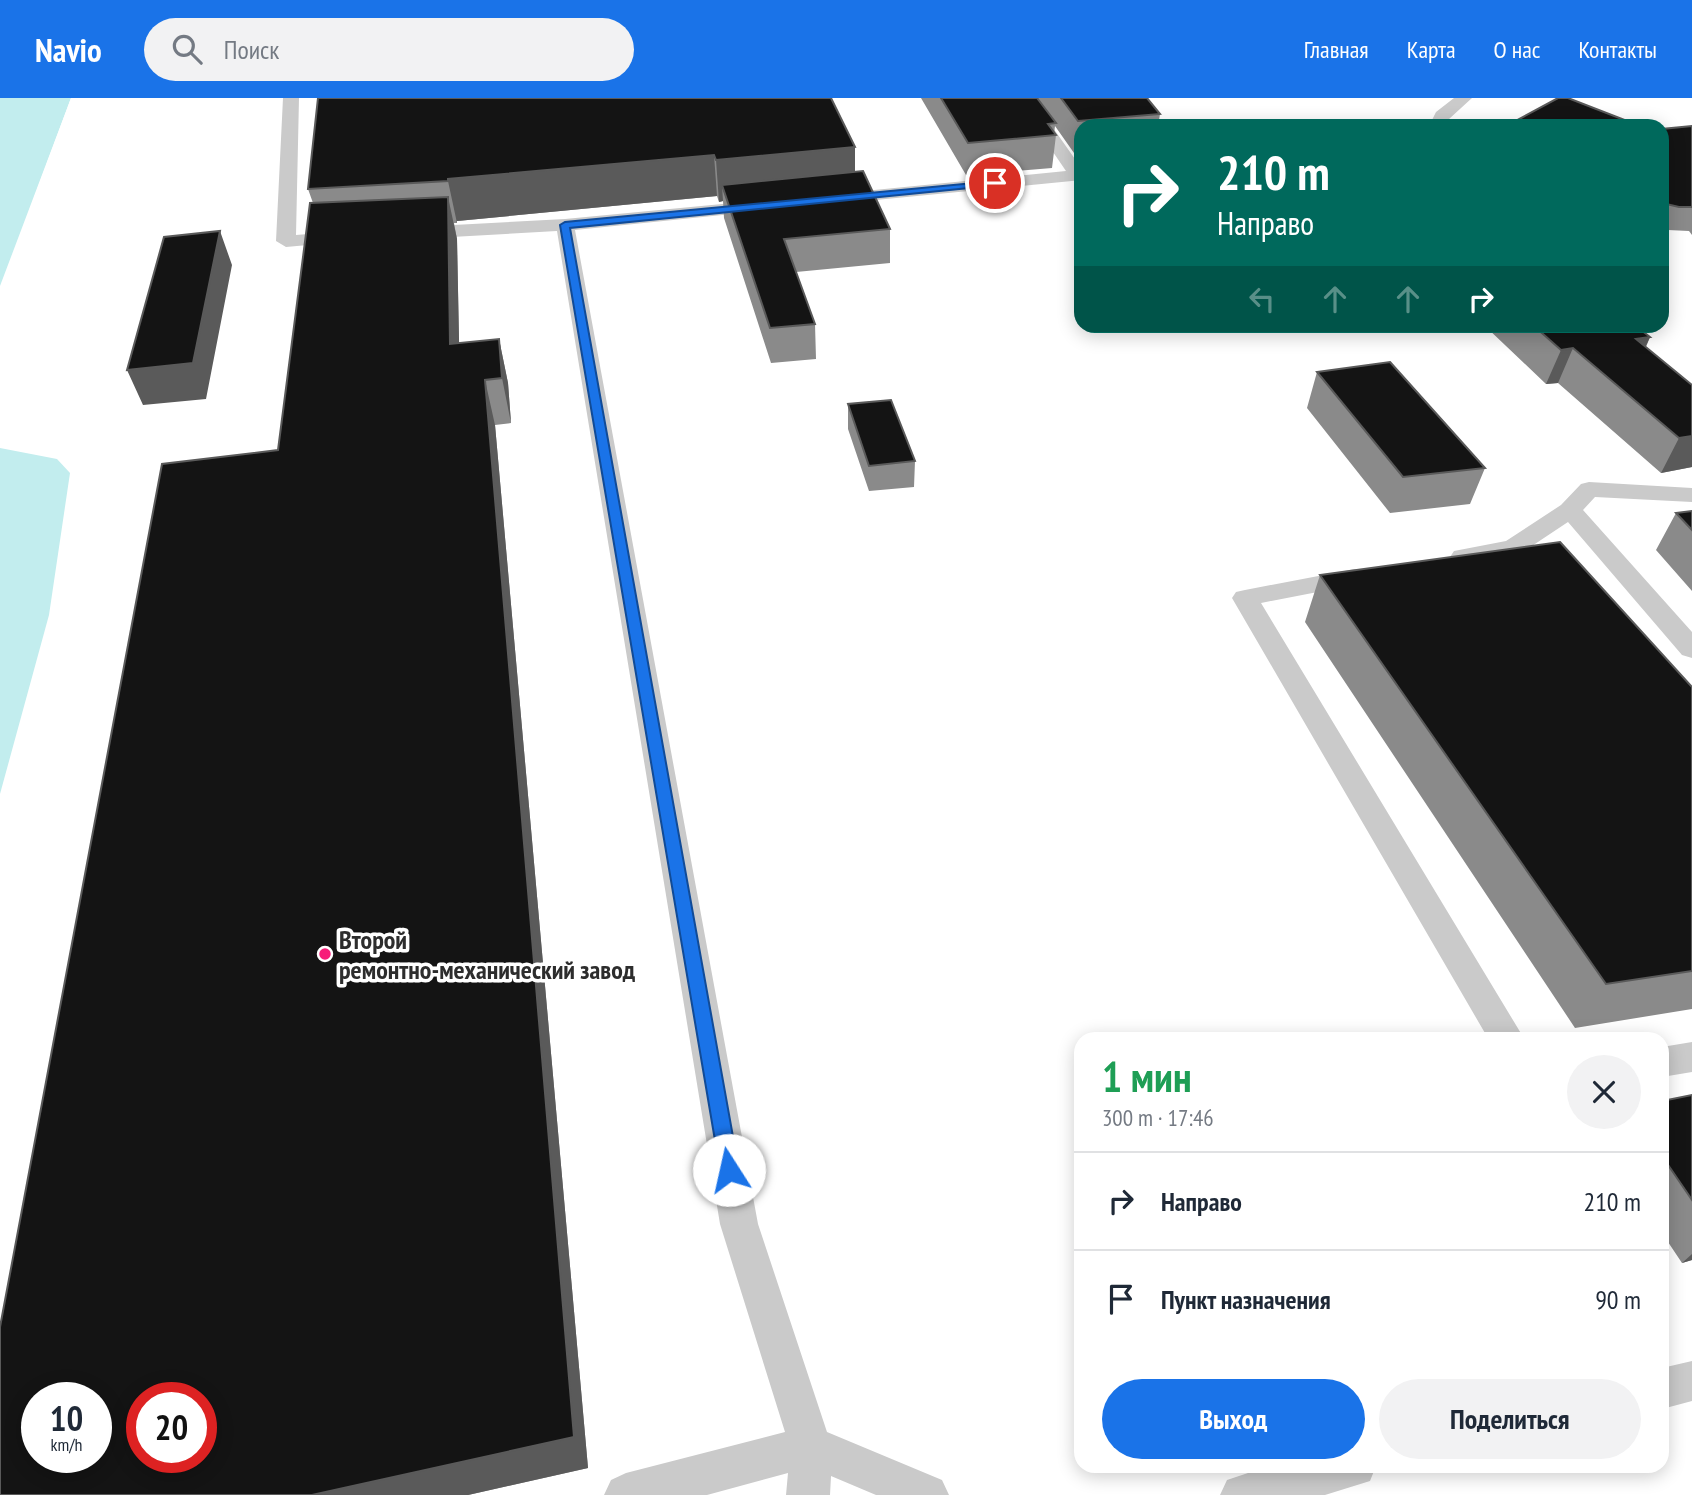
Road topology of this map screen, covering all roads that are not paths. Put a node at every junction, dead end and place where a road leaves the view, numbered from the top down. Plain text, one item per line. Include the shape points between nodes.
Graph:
1 (291, 98) edge
2 (1024, 98) edge
3 (1464, 98) edge
4 (1440, 119) edge
5 (1074, 168) edge
6 (1074, 175) edge
7 (813, 201) edge
8 (786, 204) edge
9 (565, 225) junction
10 (398, 234) edge
11 (370, 236) edge
12 (1692, 495) edge
13 (1570, 510) junction
14 (1433, 563) edge
15 (1380, 573) edge
16 (1692, 649) edge
17 (1503, 1032) edge
18 (1692, 1057) edge
19 (1669, 1061) edge
20 (1692, 1381) edge
21 (1669, 1387) edge
22 (811, 1446) junction
23 (1327, 1473) edge
24 (626, 1495) edge
25 (808, 1495) edge
26 (927, 1495) edge
27 (1242, 1495) edge

1 - 11 lane via 286,241
2 - 5 lane
3 - 4 lane
6 - 7 lane
8 - 9 lane
9 - 10 lane
9 - 22 lane via 739,1224
12 - 13 lane via 1589,489
13 - 14 lane via 1514,548
13 - 16 lane
15 - 17 lane via 1245,598
18 - 19 lane
20 - 21 lane
22 - 24 lane
22 - 25 lane
22 - 26 lane
23 - 27 lane

